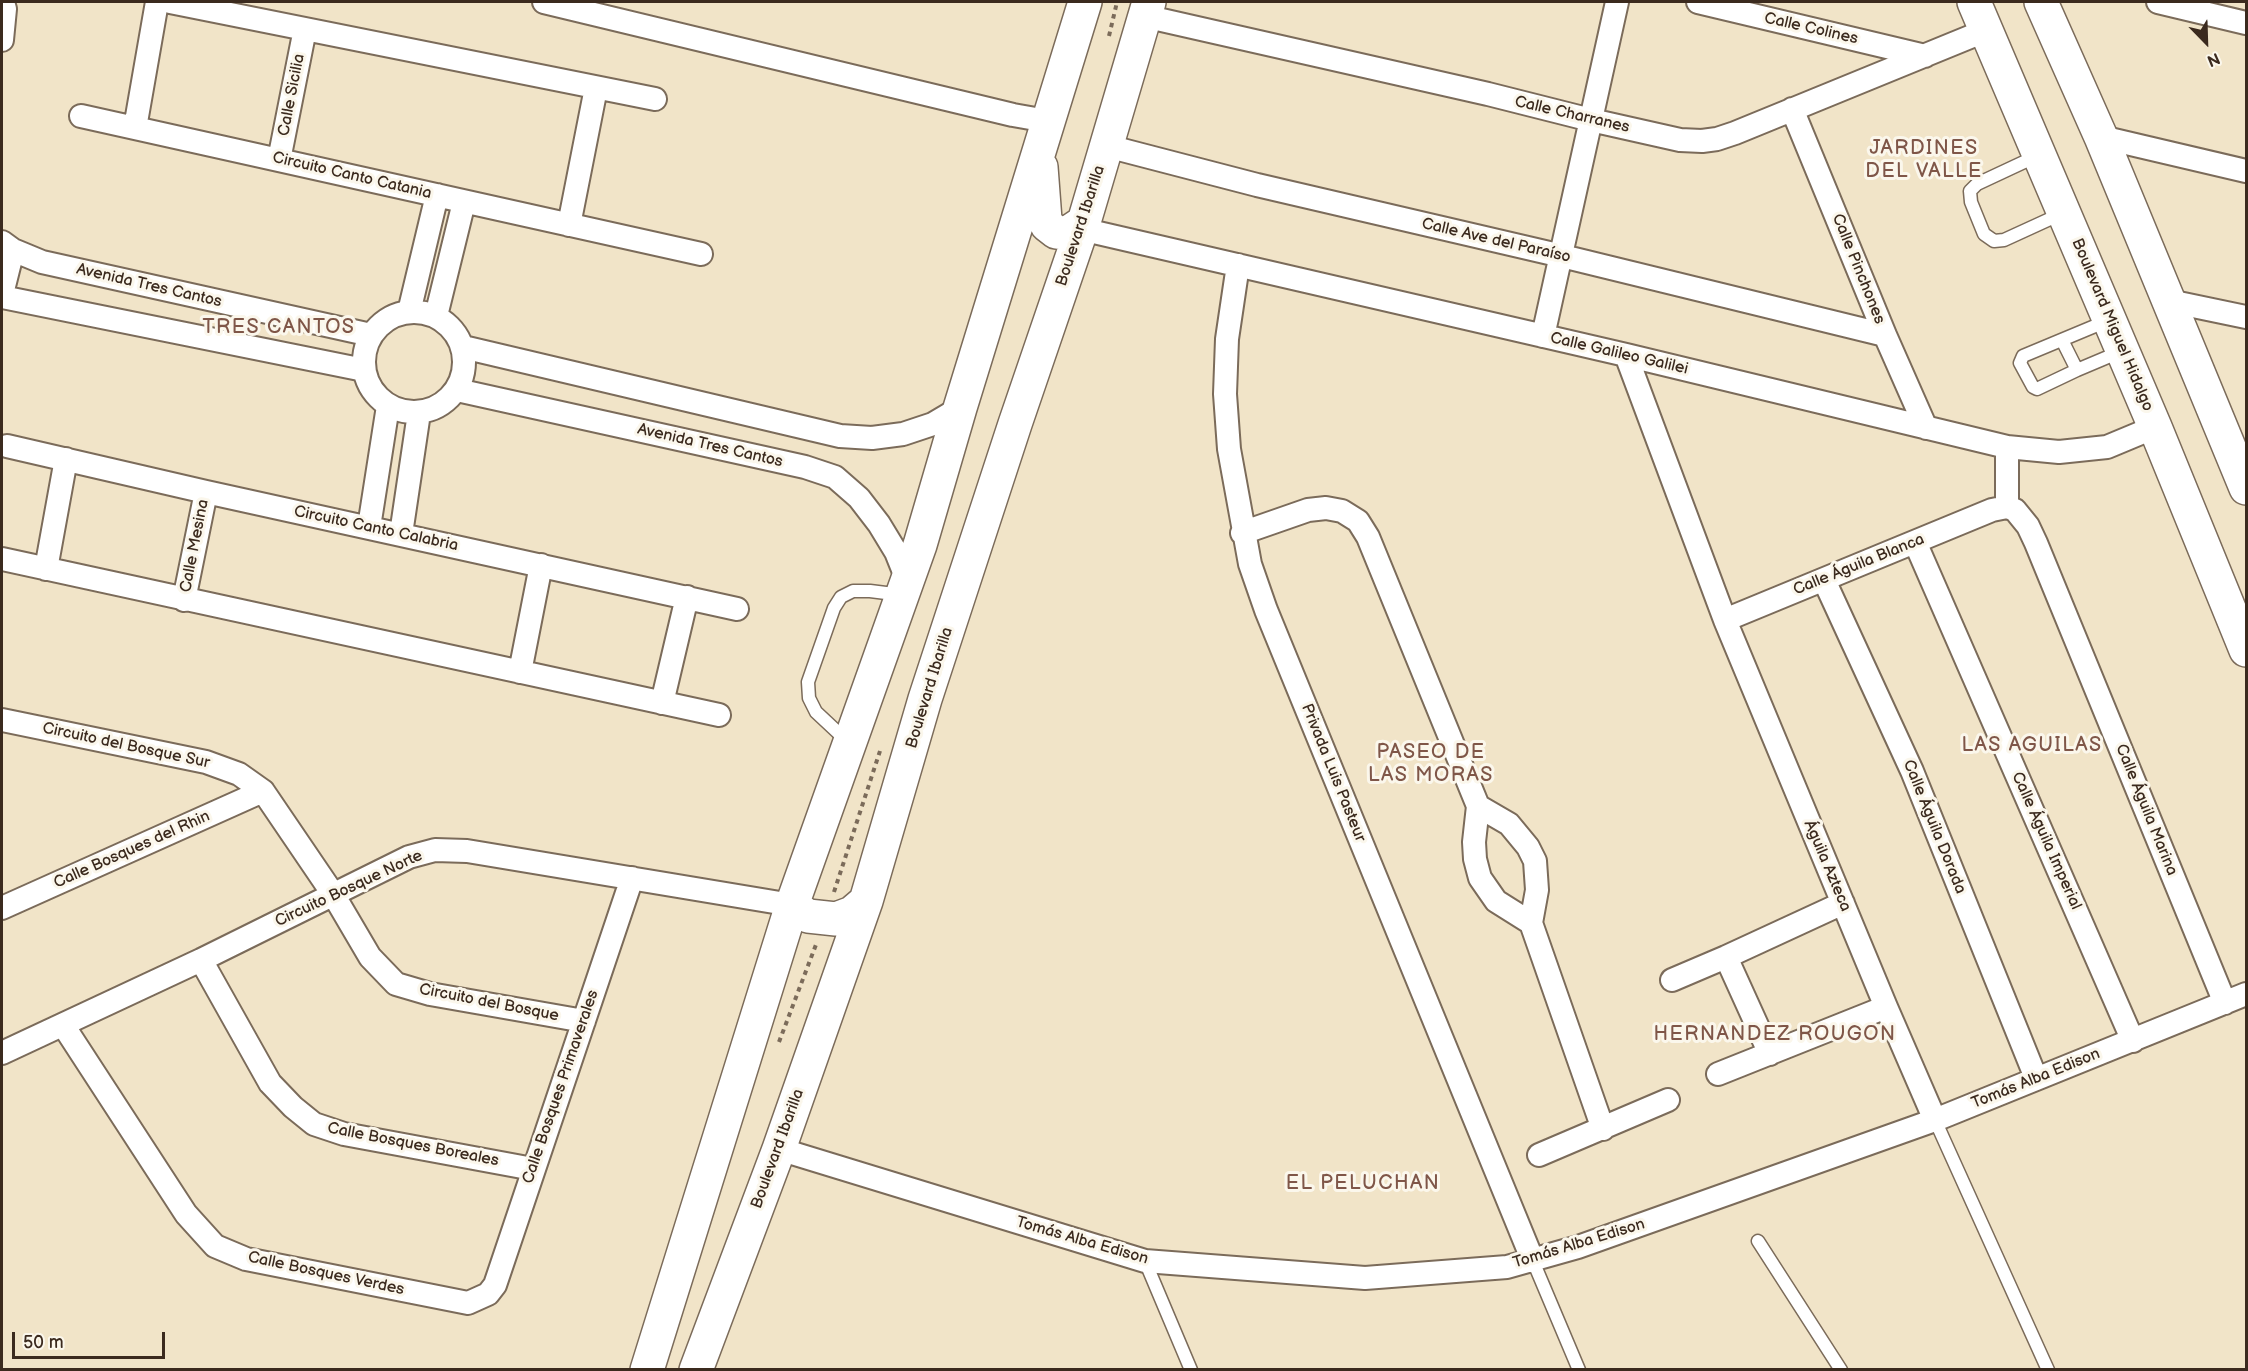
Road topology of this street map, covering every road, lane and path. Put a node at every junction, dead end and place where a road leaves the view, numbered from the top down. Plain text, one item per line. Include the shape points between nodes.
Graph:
1 (3, 2) edge
2 (157, 2) edge
3 (170, 2) edge
4 (544, 2) edge
5 (1085, 2) edge
6 (1617, 2) edge
7 (1698, 2) edge
8 (2041, 2) edge
9 (2158, 2) edge
10 (1147, 9) edge
11 (1981, 16) edge
12 (2247, 23) edge
13 (305, 29) junction
14 (2, 40) edge
15 (1925, 56) junction
16 (596, 88) junction
17 (655, 99) dead end
18 (1792, 109) junction
19 (81, 116) dead end
20 (1591, 120) junction
21 (135, 128) junction
22 (1043, 136) junction
23 (2101, 137) junction
24 (1107, 146) junction
25 (2040, 155) junction
26 (279, 160) junction
27 (2247, 171) edge
28 (437, 195) junction
29 (464, 202) junction
30 (2064, 213) junction
31 (569, 225) junction
32 (1083, 226) junction
33 (7, 246) edge
34 (701, 254) dead end
35 (1562, 256) junction
36 (1238, 265) junction
37 (2, 296) edge
38 (2169, 301) junction
39 (409, 312) junction
40 (436, 316) junction
41 (2247, 317) edge
42 (2109, 320) junction
43 (371, 335) junction
44 (1885, 335) junction
45 (1543, 336) junction
46 (2062, 340) junction
47 (463, 347) junction
48 (2122, 351) junction
49 (1626, 355) junction
50 (364, 370) junction
51 (2077, 370) junction
52 (457, 390) junction
53 (388, 406) junction
54 (960, 408) junction
55 (419, 413) junction
56 (1926, 428) junction
57 (2155, 428) junction
58 (7, 446) dead end
59 (2007, 447) junction
60 (2239, 454) edge
61 (66, 459) junction
62 (2247, 488) edge
63 (206, 492) junction
64 (1999, 508) junction
65 (369, 527) junction
66 (1242, 533) junction
67 (401, 534) junction
68 (1916, 542) junction
69 (920, 545) junction
70 (2, 559) edge
71 (541, 565) junction
72 (46, 569) junction
73 (1824, 580) junction
74 (906, 589) junction
75 (687, 597) junction
76 (184, 600) junction
77 (737, 609) dead end
78 (1725, 620) junction
79 (2247, 650) edge
80 (520, 672) junction
81 (926, 699) junction
82 (662, 703) junction
83 (719, 716) dead end
84 (2, 720) edge
85 (850, 744) junction
86 (263, 791) junction
87 (1478, 807) junction
88 (632, 878) junction
89 (333, 894) junction
90 (866, 901) junction
91 (1843, 903) junction
92 (792, 904) junction
93 (2, 908) edge
94 (1531, 923) junction
95 (1726, 957) junction
96 (201, 960) junction
97 (1672, 980) dead end
98 (2247, 994) edge
99 (2225, 1003) junction
100 (1886, 1007) junction
101 (584, 1021) junction
102 (63, 1025) junction
103 (2133, 1041) junction
104 (2, 1053) edge
105 (1770, 1054) junction
106 (1718, 1074) dead end
107 (2036, 1078) junction
108 (1668, 1100) dead end
109 (1935, 1120) junction
110 (1603, 1129) junction
111 (779, 1149) junction
112 (1539, 1155) dead end
113 (533, 1168) junction
114 (1758, 1241) dead end
115 (1145, 1261) junction
116 (1533, 1261) junction
117 (488, 1294) joint
118 (646, 1370) edge
119 (696, 1370) edge
120 (1191, 1370) edge
121 (1579, 1370) edge
122 (1841, 1370) edge
123 (2048, 1370) edge

1 - 14 street
2 - 21 street
3 - 13 street
4 - 22 street via 1001,112
5 - 22 main road
6 - 20 street
7 - 15 street, Calle Colines
8 - 23 main road
9 - 12 street
10 - 20 street, Calle Charranes
10 - 24 main road, Boulevard Ibarilla
11 - 15 street, Calle Charranes
11 - 25 main road, Boulevard Miguel Hidalgo
13 - 16 street
13 - 26 street, Calle Sicilia
15 - 18 street, Calle Charranes
16 - 17 street
16 - 31 street
18 - 20 street, Calle Charranes via 1735,133 1702,141 1680,140
18 - 44 street, Calle Pinchones
19 - 21 street, Circuito Canto Catania
20 - 35 street
21 - 26 street, Circuito Canto Catania
22 - 32 main road via 1047,225 1063,233
22 - 54 main road
23 - 27 street
23 - 38 main road
24 - 32 main road, Boulevard Ibarilla
24 - 35 street, Calle Ave del Paraíso
25 - 30 main road, Boulevard Miguel Hidalgo
25 - 30 lane via 1977,184 1970,192 1984,234 1994,241 2004,240
26 - 28 street, Circuito Canto Catania
28 - 29 street, Circuito Canto Catania
28 - 39 street
29 - 31 street, Circuito Canto Catania
29 - 40 street
30 - 42 main road, Boulevard Miguel Hidalgo
31 - 34 street, Circuito Canto Catania
32 - 36 street, Calle Galileo Galilei
32 - 81 main road, Boulevard Ibarilla
33 - 37 street
33 - 43 street, Avenida Tres Cantos via 42,262
35 - 44 street, Calle Ave del Paraíso
35 - 45 street
36 - 45 street, Calle Galileo Galilei
36 - 66 street, Privada Luis Pasteur via 1227,339 1225,394 1228,449
37 - 50 street
38 - 41 street
38 - 60 main road
39 - 40 street
39 - 43 street via 393,316
40 - 47 street via 457,334
42 - 46 lane
42 - 48 main road, Boulevard Miguel Hidalgo
43 - 50 street
44 - 56 street, Calle Pinchones
45 - 49 street, Calle Galileo Galilei
46 - 51 lane
46 - 51 lane via 2023,356 2020,363 2034,388
47 - 52 street via 465,362
47 - 54 street via 840,436 872,438 903,434 933,424
48 - 51 lane
48 - 57 main road, Boulevard Miguel Hidalgo
49 - 56 street, Calle Galileo Galilei
49 - 78 street, Águila Azteca
50 - 53 street via 372,390
52 - 55 street via 441,405
52 - 74 street, Avenida Tres Cantos via 805,467 835,477 859,498 879,524 896,552
53 - 55 street
53 - 65 street
54 - 69 main road
55 - 67 street
56 - 59 street, Calle Galileo Galilei
57 - 59 street, Calle Galileo Galilei via 2108,447 2059,452
57 - 79 main road, Boulevard Miguel Hidalgo
58 - 61 street, Circuito Canto Calabria
59 - 64 street
60 - 62 main road
61 - 63 street, Circuito Canto Calabria
61 - 72 street
63 - 65 street, Circuito Canto Calabria
63 - 76 street, Calle Mesina
64 - 68 street, Calle Águila Blanca
64 - 99 street, Calle Águila Marina via 2015,510 2036,543
65 - 67 street, Circuito Canto Calabria
66 - 87 street via 1308,510 1326,508 1342,511 1358,521 1368,537
66 - 116 street, Privada Luis Pasteur via 1266,610
67 - 71 street, Circuito Canto Calabria
68 - 73 street, Calle Águila Blanca
68 - 103 street, Calle Águila Imperial
69 - 74 main road
69 - 81 main road via 945,558 952,573 925,662
70 - 72 street
71 - 75 street, Circuito Canto Calabria
71 - 80 street
72 - 76 street
73 - 78 street, Calle Águila Blanca
73 - 107 street, Calle Águila Dorada via 1912,771
74 - 85 main road
74 - 85 lane via 853,591 841,597 834,608 808,682 809,698 816,712
75 - 77 street, Circuito Canto Calabria
75 - 82 street
76 - 80 street
78 - 91 street, Águila Azteca
80 - 82 street
81 - 90 main road, Boulevard Ibarilla
82 - 83 street
84 - 86 street, Circuito del Bosque Sur via 206,762 239,774
85 - 92 main road
86 - 89 street, Circuito del Bosque Sur
86 - 93 street, Calle Bosques del Rhin
87 - 94 street via 1474,842 1480,878 1496,901
87 - 94 street via 1509,824 1532,854 1537,890
88 - 89 street, Circuito Bosque Norte via 467,851 435,850 409,857
88 - 92 street, Circuito Bosque Norte
88 - 101 street, Calle Bosques Primaverales
89 - 96 street, Circuito Bosque Norte
89 - 101 street, Circuito del Bosque via 370,957 396,984 430,994
90 - 92 main road via 852,913 836,919 807,916
90 - 111 main road, Boulevard Ibarilla
91 - 95 street
91 - 100 street, Águila Azteca
92 - 118 main road
94 - 110 street
95 - 97 street
95 - 105 street
96 - 102 street, Circuito Bosque Norte
96 - 113 street, Calle Bosques Boreales via 270,1083 314,1124 344,1134
98 - 99 street, Tomás Alba Edison
99 - 103 street, Tomás Alba Edison
100 - 105 street
100 - 109 street, Águila Azteca
101 - 113 street, Calle Bosques Primaverales
102 - 104 street, Circuito Bosque Norte
102 - 117 street, Calle Bosques Verdes via 186,1214 215,1246 246,1259 468,1303
103 - 107 street, Tomás Alba Edison
105 - 106 street
107 - 109 street, Tomás Alba Edison
108 - 110 street
109 - 116 street, Tomás Alba Edison
109 - 123 lane, Águila Azteca
110 - 112 street
111 - 115 street, Tomás Alba Edison
111 - 119 main road, Boulevard Ibarilla
113 - 117 street, Calle Bosques Primaverales via 495,1285
114 - 122 lane
115 - 116 street, Tomás Alba Edison via 1365,1278 1507,1267
115 - 120 lane
116 - 121 lane

